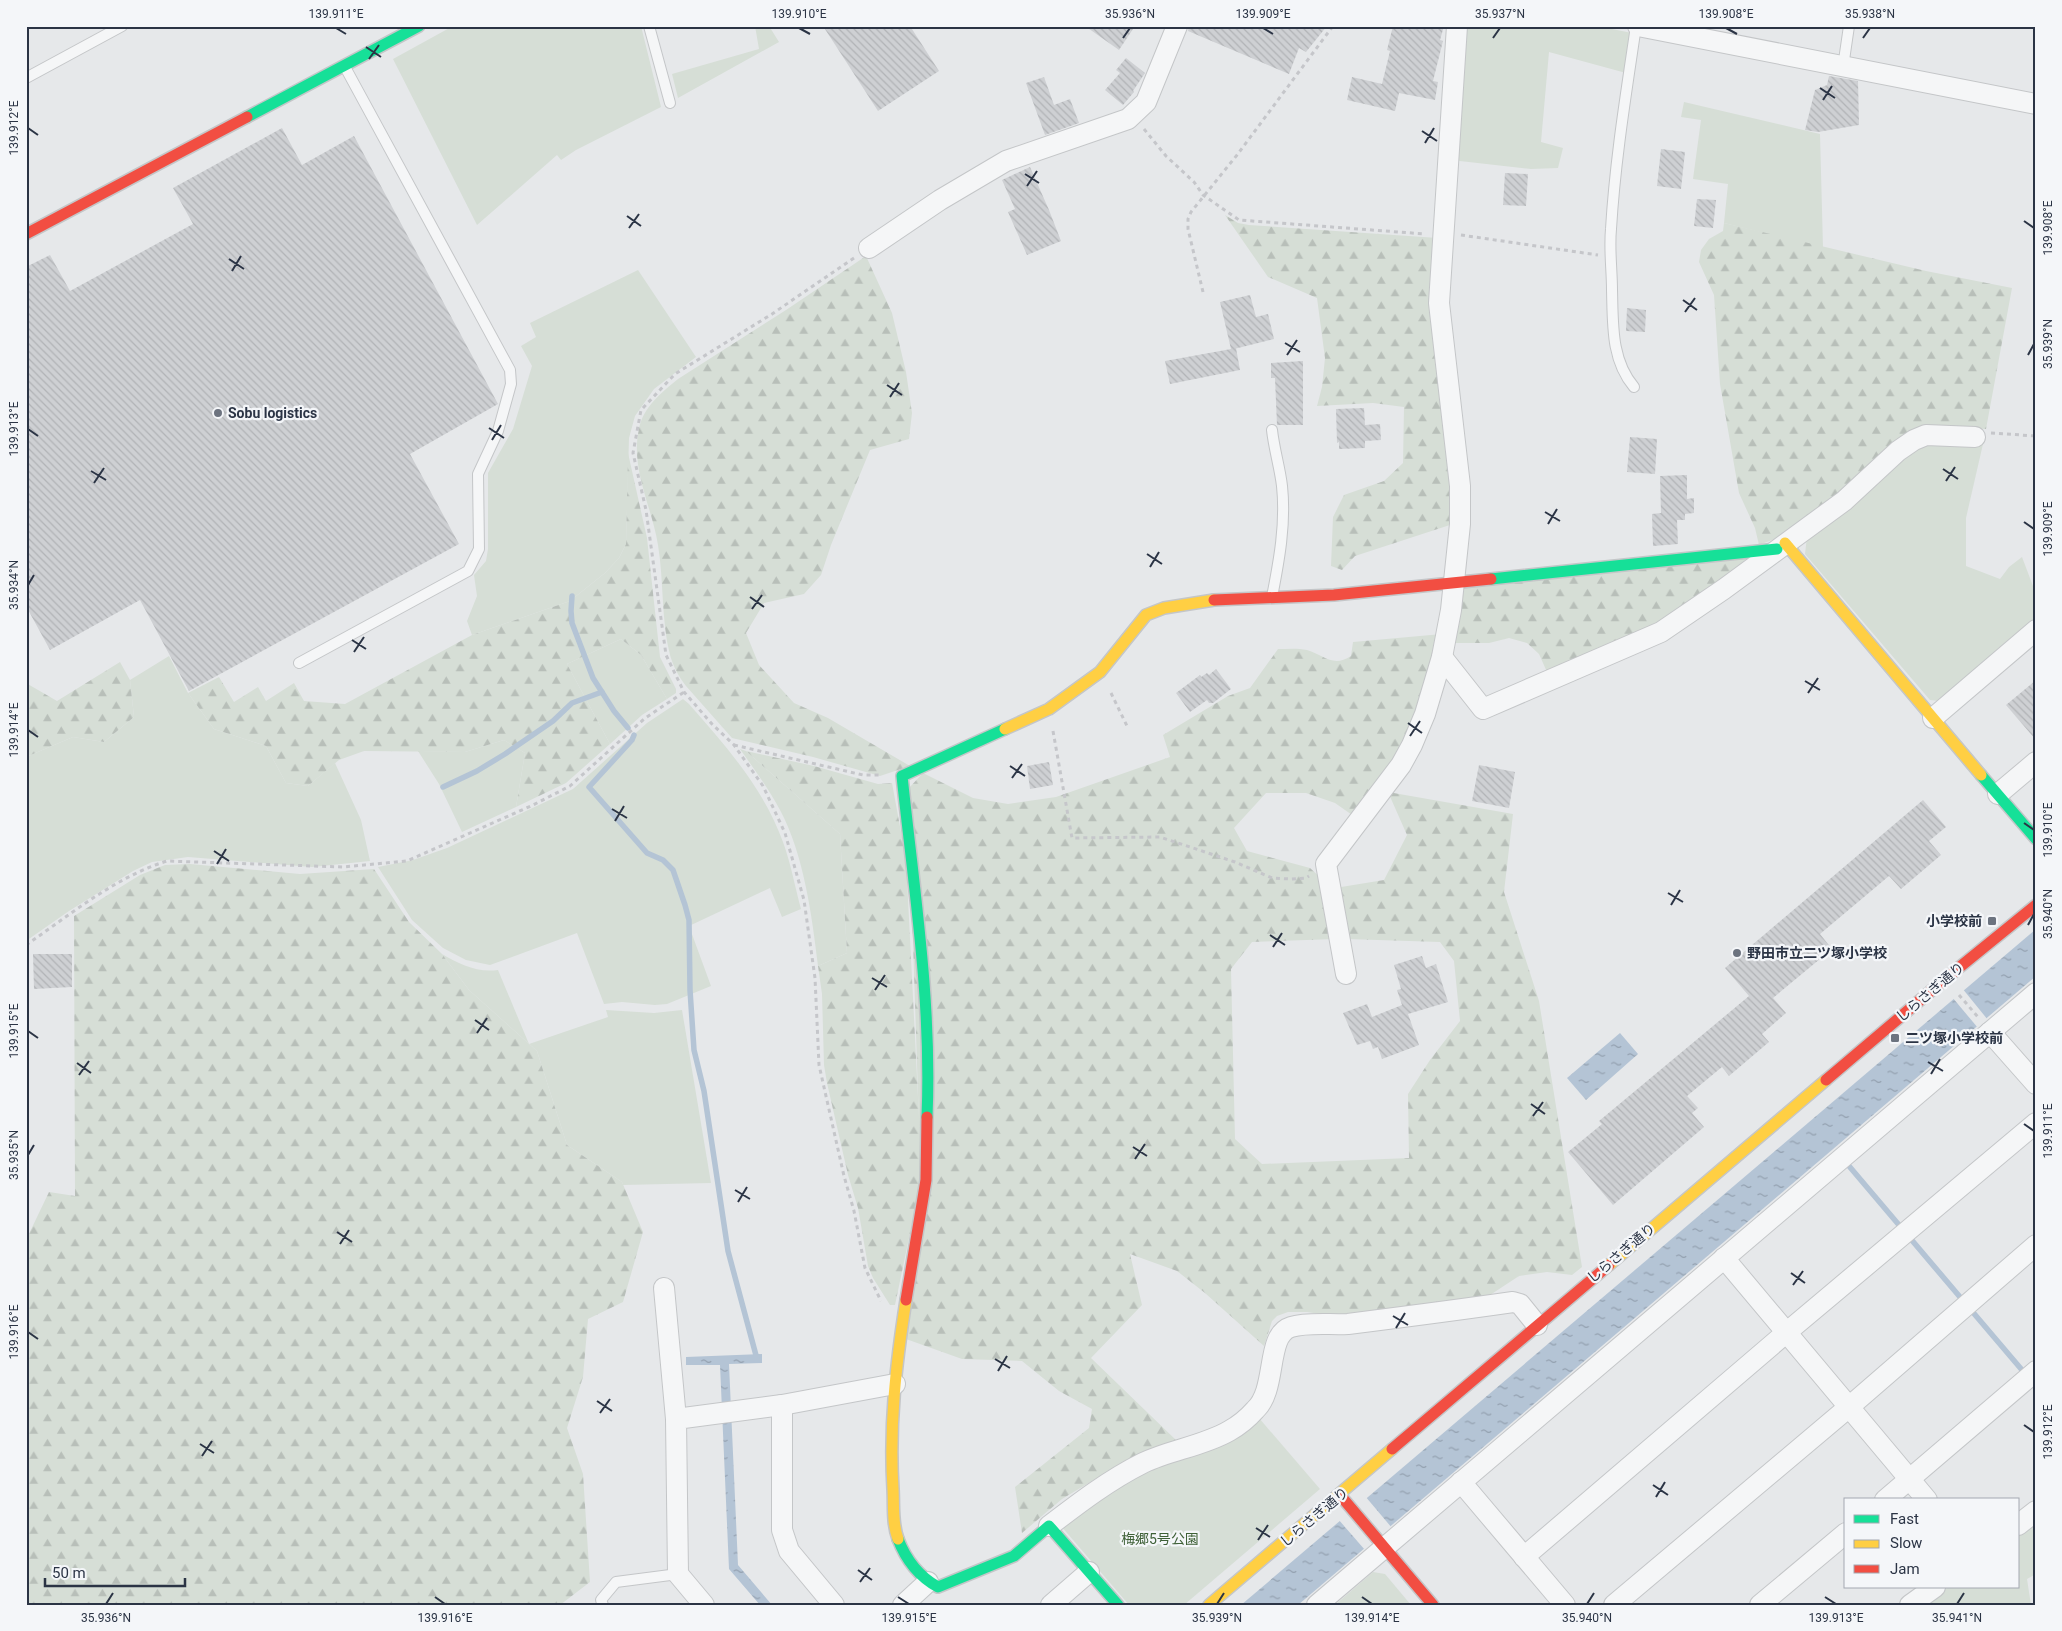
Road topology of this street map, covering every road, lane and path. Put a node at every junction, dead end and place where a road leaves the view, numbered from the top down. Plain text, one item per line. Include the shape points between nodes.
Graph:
1 (122, 26) edge
2 (419, 26) edge
3 (649, 26) edge
4 (1177, 26) edge
5 (1333, 26) edge
6 (1456, 26) edge
7 (1637, 26) edge
8 (1849, 26) edge
9 (344, 66) junction
10 (1843, 67) junction
11 (26, 78) edge
12 (670, 103) dead end
13 (2036, 104) edge
14 (1133, 114) junction
15 (1203, 195) junction
16 (26, 234) edge
17 (1443, 234) junction
18 (870, 248) joint
19 (1611, 257) junction
20 (1203, 292) dead end
21 (1634, 387) dead end
22 (1272, 430) dead end
23 (2036, 436) edge
24 (1975, 437) joint
25 (1781, 546) junction
26 (1454, 582) junction
27 (1272, 598) junction
28 (2036, 630) edge
29 (1442, 657) junction
30 (299, 662) dead end
31 (1100, 672) junction
32 (684, 692) junction
33 (1049, 709) junction
34 (1933, 718) junction
35 (1128, 728) dead end
36 (734, 745) junction
37 (2036, 762) edge
38 (902, 776) junction
39 (1998, 794) junction
40 (2036, 839) edge
41 (1326, 864) junction
42 (2036, 905) edge
43 (26, 945) edge
44 (1346, 974) dead end
45 (1956, 992) dead end
46 (2036, 993) edge
47 (1987, 1028) junction
48 (2036, 1084) edge
49 (2036, 1123) edge
50 (2036, 1245) edge
51 (1724, 1258) junction
52 (664, 1288) dead end
53 (902, 1321) junction
54 (1537, 1324) junction
55 (1786, 1332) junction
56 (2036, 1371) edge
57 (895, 1384) junction
58 (782, 1405) junction
59 (1849, 1407) junction
60 (676, 1419) junction
61 (1909, 1479) junction
62 (1460, 1482) junction
63 (1340, 1495) junction
64 (1887, 1498) edge
65 (1924, 1498) edge
66 (2036, 1511) edge
67 (2020, 1523) edge
68 (1048, 1526) junction
69 (1844, 1535) edge
70 (1381, 1543) junction
71 (1524, 1557) junction
72 (1089, 1572) junction
73 (678, 1574) junction
74 (928, 1582) junction
75 (1934, 1588) edge
76 (603, 1605) edge
77 (704, 1605) edge
78 (834, 1605) edge
79 (903, 1605) edge
80 (1050, 1605) edge
81 (1118, 1605) edge
82 (1209, 1605) edge
83 (1317, 1605) edge
84 (1433, 1605) edge
85 (1565, 1605) edge
86 (1614, 1605) edge
87 (1760, 1605) edge
88 (1910, 1605) edge

1 - 11 lane
2 - 9 street
3 - 12 lane
4 - 14 street via 1146,102
5 - 15 path via 1237,155
6 - 17 street
7 - 10 street
7 - 19 lane via 1620,134
8 - 10 lane
9 - 16 street
9 - 30 lane via 510,370 511,384 498,431 478,474 479,548 468,571
10 - 13 street
14 - 15 path
14 - 18 street via 1128,119 1006,160
15 - 17 path via 1239,220
15 - 20 path via 1188,219
17 - 19 path
17 - 26 street via 1439,303 1460,486
18 - 32 path via 675,374 641,410 633,453 646,510 666,655
19 - 21 lane via 1614,338 1619,364
22 - 27 lane via 1282,485 1283,518
23 - 24 path via 1984,433
24 - 25 street via 1926,436 1914,440 1844,501
25 - 26 street
25 - 29 street via 1661,632 1482,709
25 - 34 street
26 - 27 street
26 - 29 street
27 - 31 street via 1208,600 1164,608 1146,615
28 - 34 street
29 - 41 street via 1425,714 1404,758
31 - 33 street
31 - 35 path
32 - 36 path
32 - 43 path via 644,719 570,786 407,861 342,867 167,862 144,868 113,886
33 - 38 street
33 - 41 path via 1072,838 1160,837 1272,878 1306,878
34 - 39 street
36 - 38 path via 863,775
36 - 53 path via 763,786 785,833 804,900 815,978 819,1065 865,1268 883,1305
37 - 39 street
38 - 53 street via 923,952 928,1050 926,1177
39 - 40 street
41 - 44 street
42 - 54 street, しらさぎ通り
45 - 47 path
46 - 47 street
47 - 48 street
47 - 51 street
49 - 55 street
50 - 59 street
51 - 55 street
51 - 62 street
52 - 60 street
53 - 57 street
54 - 63 street, しらさぎ通り
54 - 68 street via 1520,1304 1513,1302 1420,1316 1291,1327 1276,1341 1266,1396 1246,1419 1228,1432 1144,1463 1097,1490
55 - 59 street
55 - 71 street
56 - 61 street
57 - 58 street
57 - 74 street via 889,1464 896,1535 911,1566
58 - 60 street
58 - 78 street via 782,1530 789,1551
59 - 61 street
59 - 86 street
60 - 73 street
61 - 64 street
61 - 65 street
62 - 70 street
62 - 71 street
63 - 70 street
63 - 82 street, しらさぎ通り
66 - 67 street
68 - 72 street
68 - 74 street via 1014,1556 938,1587
69 - 87 street
70 - 83 street
70 - 84 street
71 - 85 street
72 - 80 street
72 - 81 street
73 - 76 lane via 616,1582 600,1600
73 - 77 street
74 - 79 street
75 - 88 street

